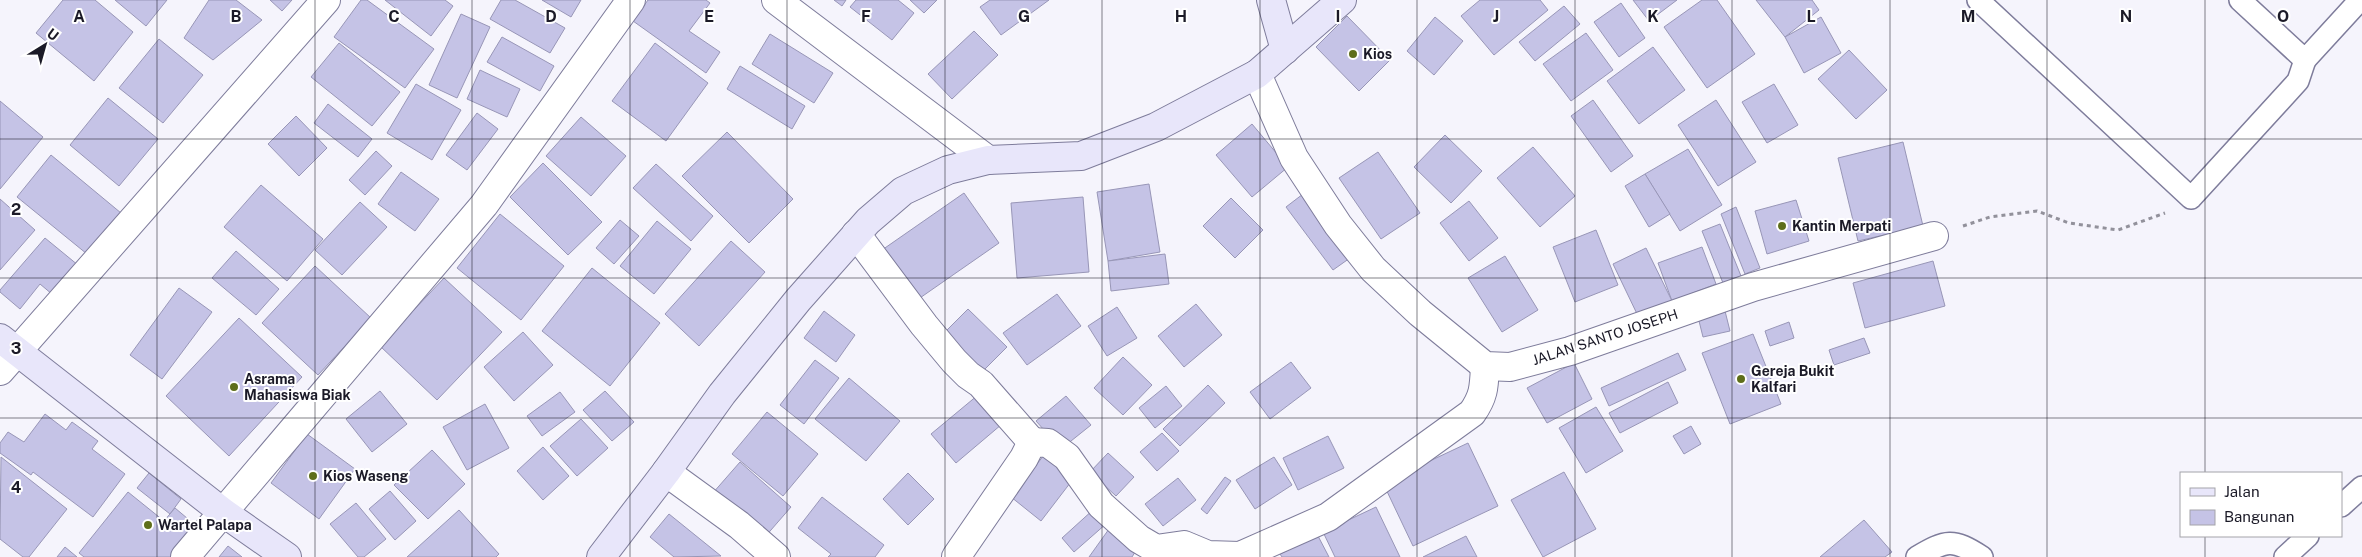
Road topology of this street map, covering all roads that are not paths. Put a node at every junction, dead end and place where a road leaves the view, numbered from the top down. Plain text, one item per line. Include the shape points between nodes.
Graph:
1 (326, 0) edge
2 (631, 0) edge
3 (776, 0) edge
4 (1271, 0) edge
5 (1342, 0) edge
6 (1978, 0) edge
7 (2240, 0) edge
8 (2360, 0) edge
9 (1285, 50) junction
10 (2305, 60) junction
11 (1257, 74) junction
12 (988, 160) junction
13 (856, 234) junction
14 (1934, 236) road end
15 (6, 354) edge
16 (1485, 366) junction
17 (1032, 442) junction
18 (666, 472) junction
19 (2362, 487) edge
20 (2342, 505) edge
21 (224, 513) junction
22 (2307, 537) edge
23 (185, 557) edge
24 (287, 557) edge
25 (601, 557) edge
26 (776, 557) edge
27 (956, 557) edge
28 (1916, 557) edge
29 (1982, 557) edge
30 (2285, 557) edge

1 - 15 street
2 - 21 street via 484,206 334,379
3 - 12 street
4 - 9 main road
5 - 9 main road
6 - 10 lane via 2191,198 2298,81
7 - 10 lane
8 - 10 lane
9 - 11 main road
11 - 12 main road via 1156,127 1081,156
11 - 16 street via 1294,158 1338,225 1373,269 1420,314
12 - 13 main road via 948,170 904,191
13 - 17 street via 954,361 987,390
13 - 18 main road via 722,394
14 - 16 street, JALAN SANTO JOSEPH via 1753,287 1570,351 1510,367
15 - 21 main road
16 - 17 street via 1481,400 1472,413 1328,518 1240,556 1208,555 1184,545 1156,549 1101,505 1067,457 1048,443
17 - 27 street
18 - 25 main road
18 - 26 street
19 - 20 lane
21 - 23 street
21 - 24 main road
22 - 30 lane
28 - 29 lane via 1950,542 1965,546

